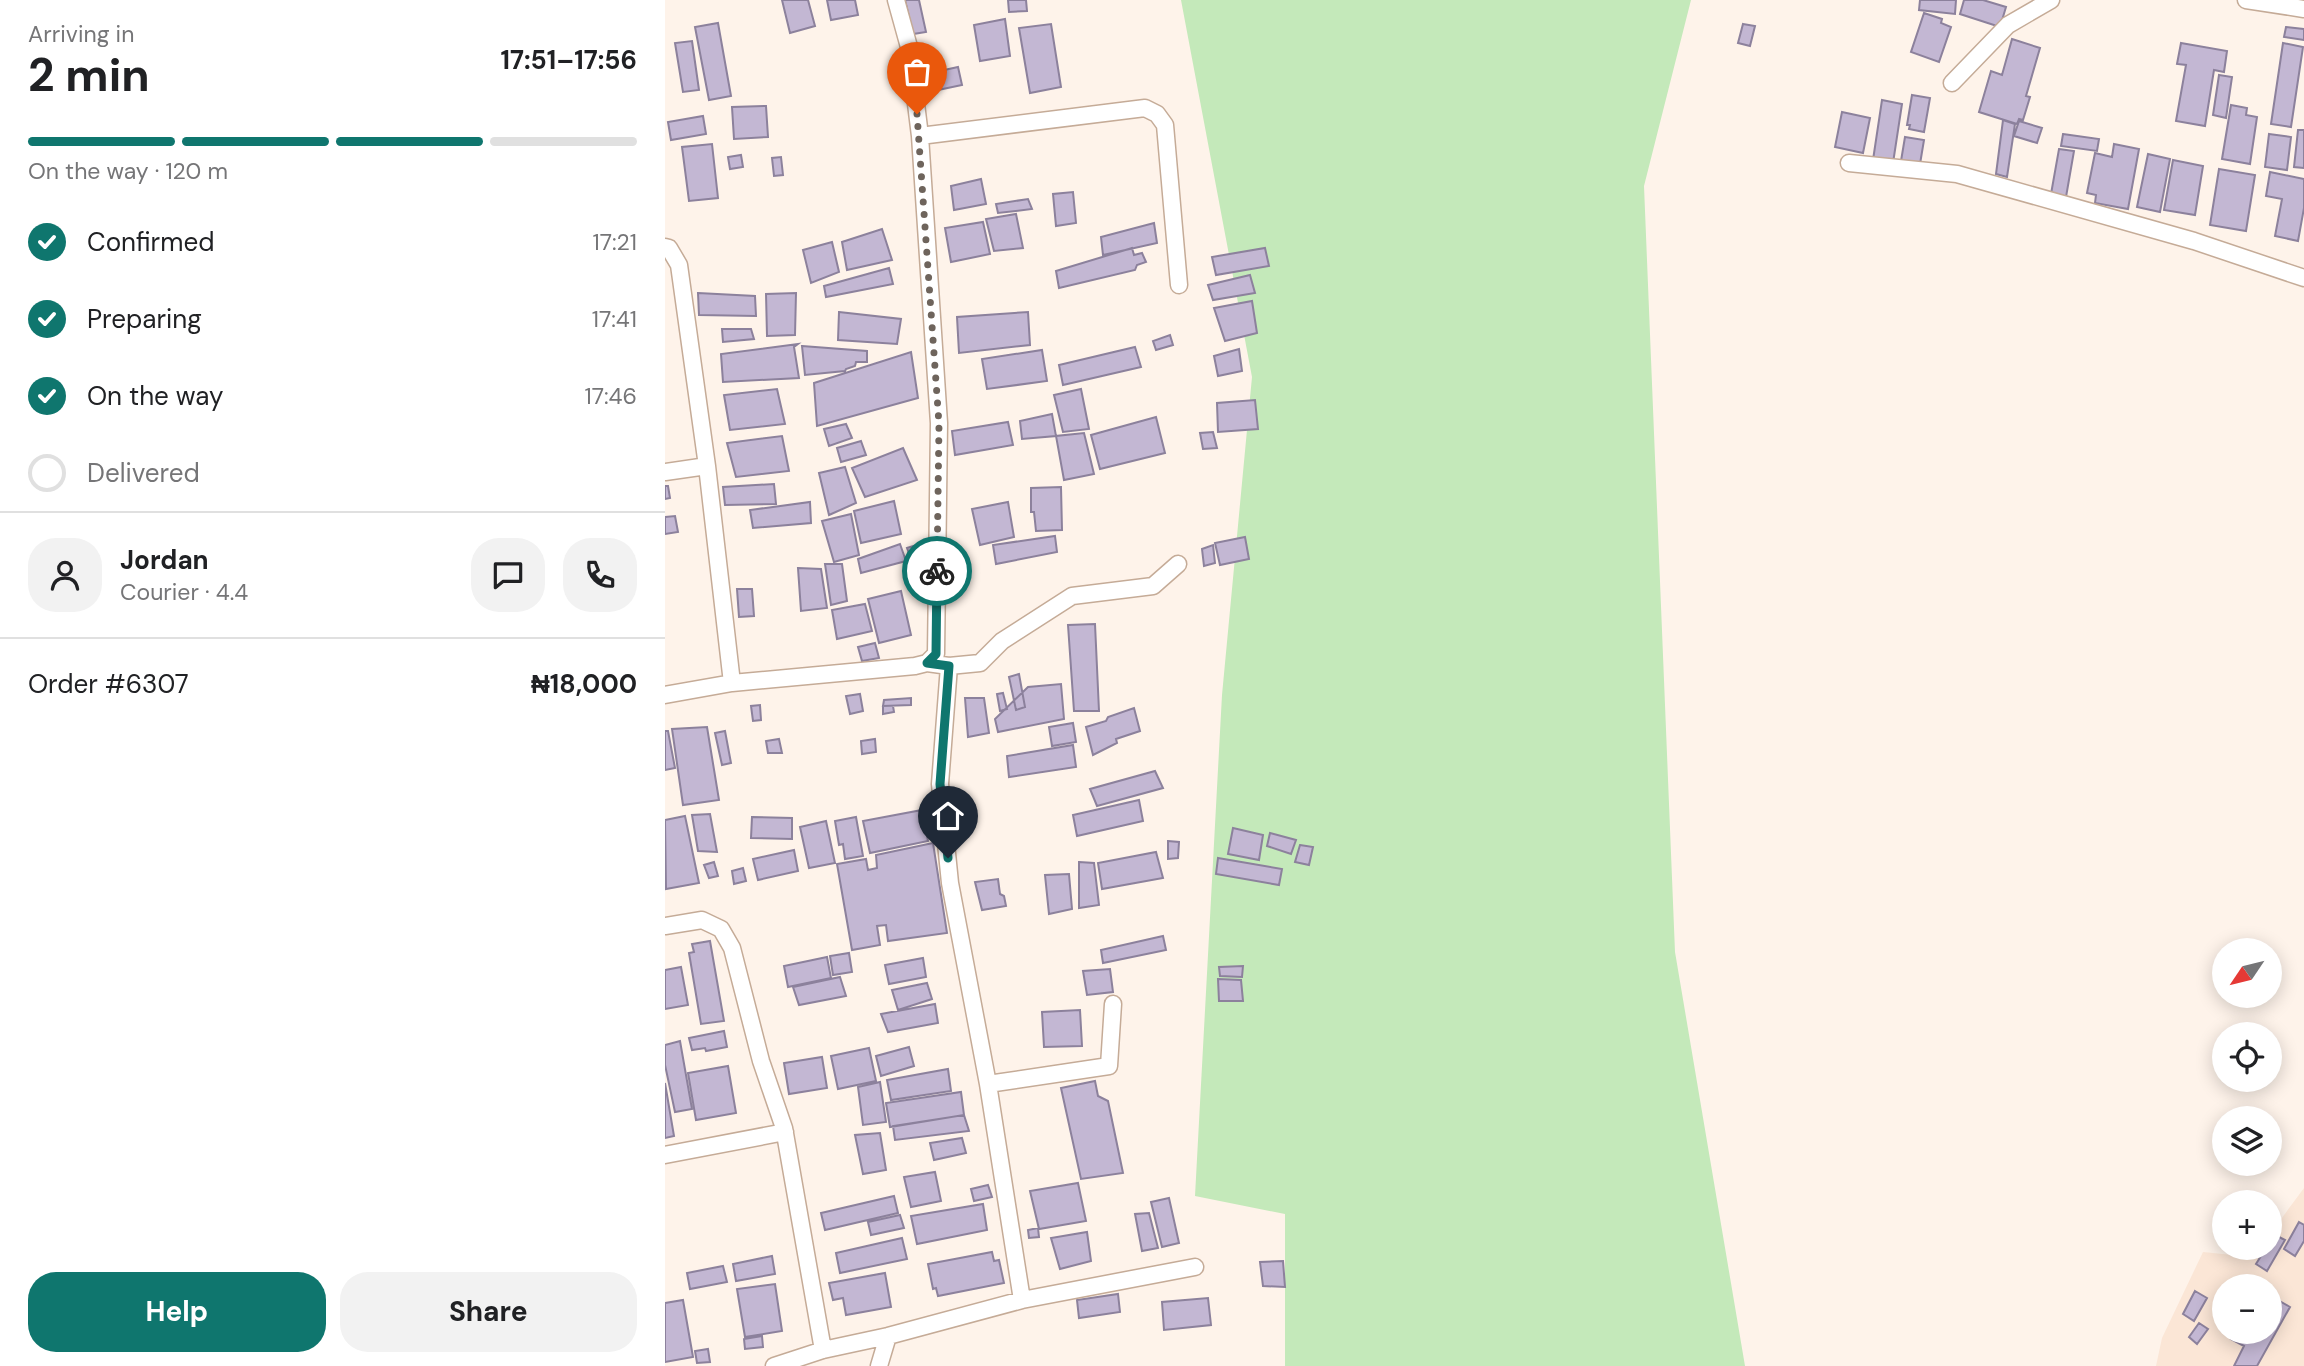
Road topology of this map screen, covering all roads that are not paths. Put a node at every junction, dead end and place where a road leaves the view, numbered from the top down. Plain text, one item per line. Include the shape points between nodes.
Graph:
1 (896, 0) edge
2 (2051, 0) edge
3 (2246, 0) edge
4 (2304, 9) edge
5 (1952, 83) dead end
6 (920, 136) junction
7 (1849, 163) dead end
8 (665, 247) edge
9 (2304, 278) edge
10 (1179, 285) dead end
11 (707, 466) junction
12 (665, 472) edge
13 (1178, 564) dead end
14 (927, 663) junction
15 (949, 666) junction
16 (732, 683) junction
17 (665, 695) edge
18 (665, 926) edge
19 (1113, 1004) dead end
20 (988, 1084) junction
21 (785, 1132) junction
22 (665, 1155) edge
23 (1195, 1267) dead end
24 (1022, 1300) junction
25 (888, 1336) junction
26 (823, 1350) junction
27 (774, 1366) edge
28 (879, 1366) edge

1 - 6 street via 909,47
2 - 5 street via 2008,25
3 - 4 street
6 - 10 street via 1145,108 1157,114 1165,125
6 - 14 street via 939,424 936,654
7 - 9 street via 1957,174 2193,241
8 - 11 street via 679,265
11 - 12 street
11 - 16 street
13 - 15 street via 1153,586 1072,596 1002,641 979,663
14 - 15 street
14 - 16 street
15 - 20 street via 940,784 950,883
16 - 17 street
18 - 21 street via 702,920 721,929 732,948
19 - 20 street via 1109,1066
20 - 24 street
21 - 22 street
21 - 26 street
23 - 24 street
24 - 25 street
25 - 26 street
25 - 28 street
26 - 27 street

